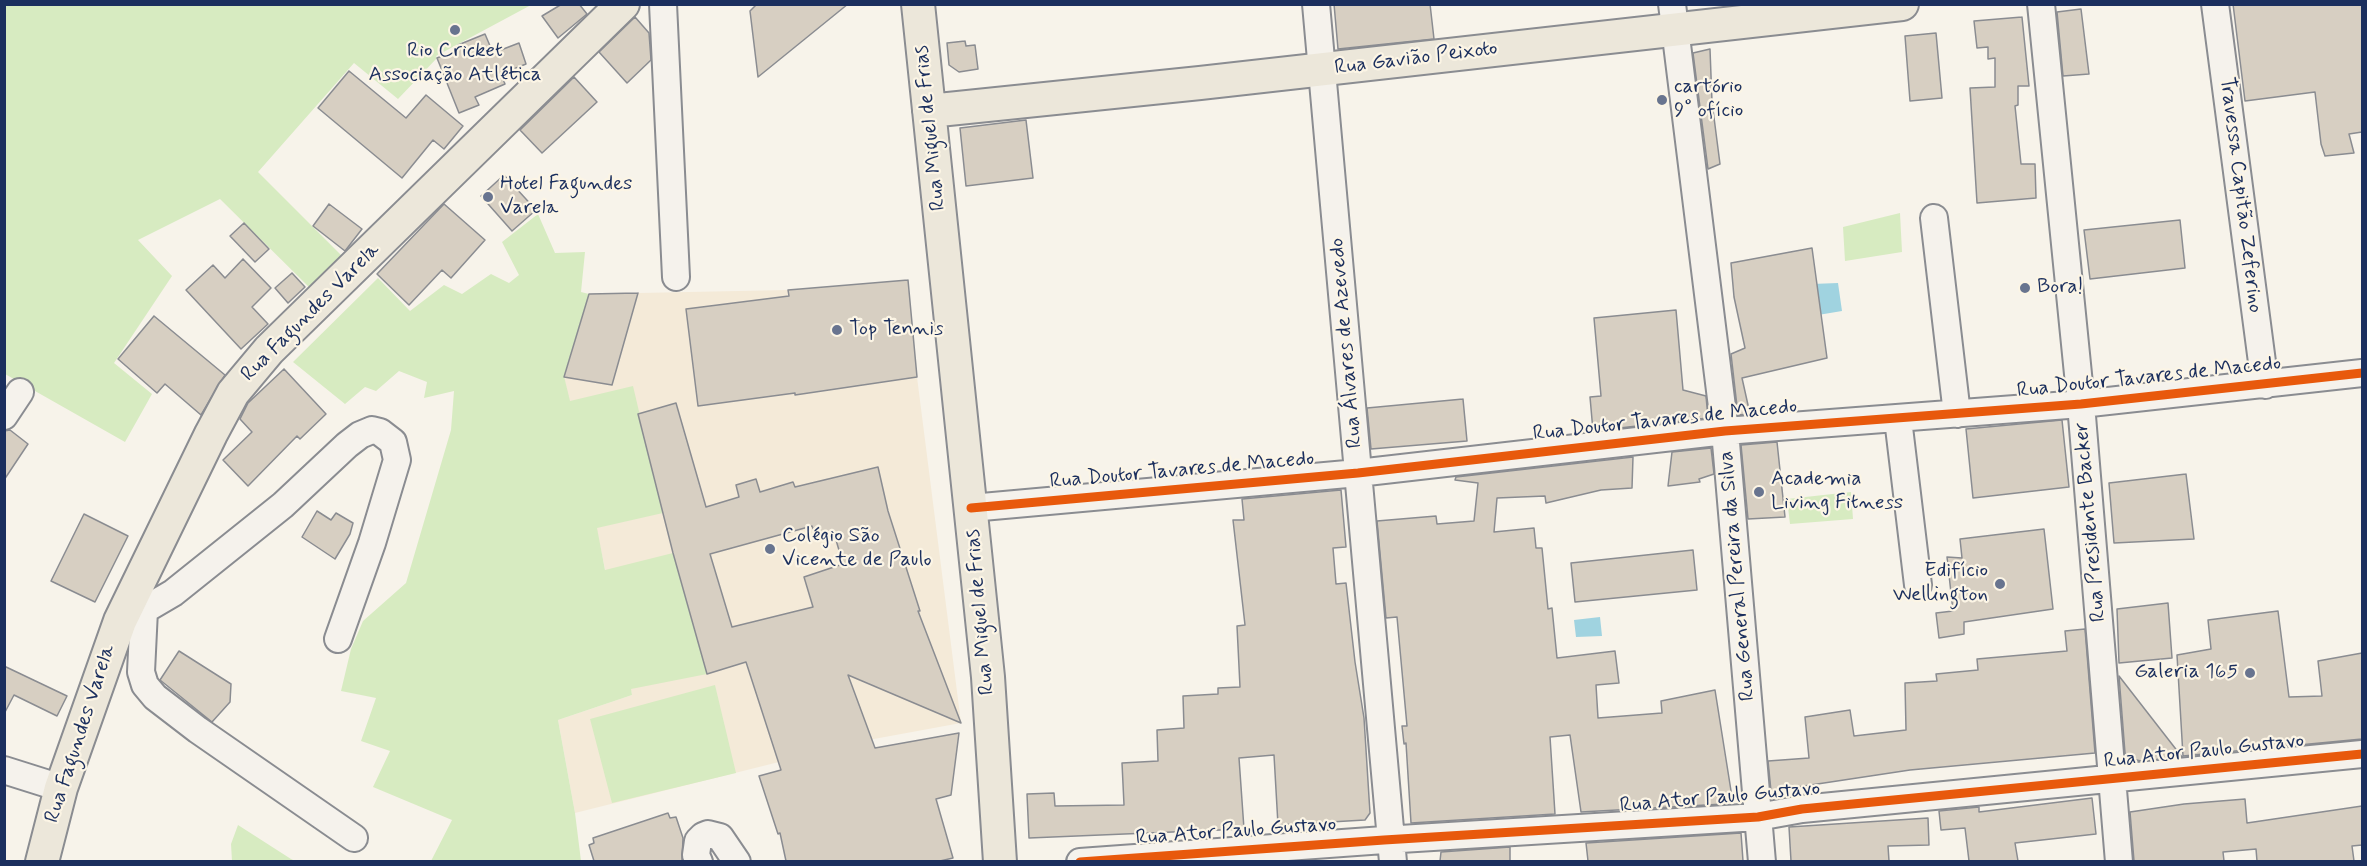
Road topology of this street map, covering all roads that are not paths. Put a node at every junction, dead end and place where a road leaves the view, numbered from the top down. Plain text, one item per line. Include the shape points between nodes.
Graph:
1 (623, 4) edge
2 (663, 4) edge
3 (918, 4) edge
4 (1316, 4) edge
5 (1902, 4) edge
6 (2041, 4) edge
7 (2215, 4) edge
8 (1673, 16) edge
9 (1322, 69) junction
10 (929, 111) junction
11 (1934, 218) dead end
12 (676, 277) dead end
13 (2362, 373) edge
14 (2265, 385) junction
15 (20, 392) dead end
16 (2081, 404) junction
17 (1957, 414) junction
18 (4, 416) edge
19 (1898, 419) junction
20 (1725, 431) junction
21 (1358, 473) junction
22 (971, 508) junction
23 (1918, 585) dead end
24 (136, 607) junction
25 (338, 639) dead end
26 (2362, 754) edge
27 (4, 770) edge
28 (2112, 779) junction
29 (61, 788) junction
30 (1758, 817) junction
31 (354, 838) dead end
32 (1392, 850) edge
33 (42, 861) edge
34 (699, 861) edge
35 (737, 861) edge
36 (1000, 861) edge
37 (1080, 861) edge
38 (1762, 861) edge
39 (2119, 861) edge

1 - 24 main road, Rua Fagundes Varela via 248,374 223,410
2 - 12 street
3 - 10 main road, Rua Miguel de Frias
4 - 9 street, Rua Álvares de Azevedo
5 - 8 main road, Rua Gavião Peixoto
6 - 16 street, Rua Presidente Backer
7 - 14 street, Travessa Capitão Zeferino
8 - 9 main road, Rua Gavião Peixoto
8 - 20 street, Rua General Pereira da Silva
9 - 10 main road, Rua Gavião Peixoto
9 - 21 street, Rua Álvares de Azevedo
10 - 22 main road, Rua Miguel de Frias
11 - 17 street
13 - 14 street, Rua Doutor Tavares de Macedo
14 - 16 street, Rua Doutor Tavares de Macedo
15 - 18 street
16 - 17 street, Rua Doutor Tavares de Macedo
16 - 28 street, Rua Presidente Backer
17 - 19 street, Rua Doutor Tavares de Macedo
19 - 20 street, Rua Doutor Tavares de Macedo
19 - 23 street
20 - 21 street, Rua Doutor Tavares de Macedo
20 - 30 street, Rua General Pereira da Silva
21 - 22 street, Rua Doutor Tavares de Macedo
21 - 32 street, Rua Álvares de Azevedo
22 - 36 main road, Rua Miguel de Frias via 988,677
24 - 25 street via 193,579 283,506 347,445 372,430 393,442 396,460
24 - 29 main road, Rua Fagundes Varela via 114,636
24 - 31 street via 141,672 155,697
26 - 28 street, Rua Ator Paulo Gustavo
27 - 29 street
28 - 30 street, Rua Ator Paulo Gustavo via 1802,809
28 - 39 street, Rua Presidente Backer
29 - 33 main road, Rua Fagundes Varela
30 - 32 street, Rua Ator Paulo Gustavo
30 - 38 street, Rua General Pereira da Silva
32 - 37 street, Rua Ator Paulo Gustavo
34 - 35 street via 698,841 714,834

